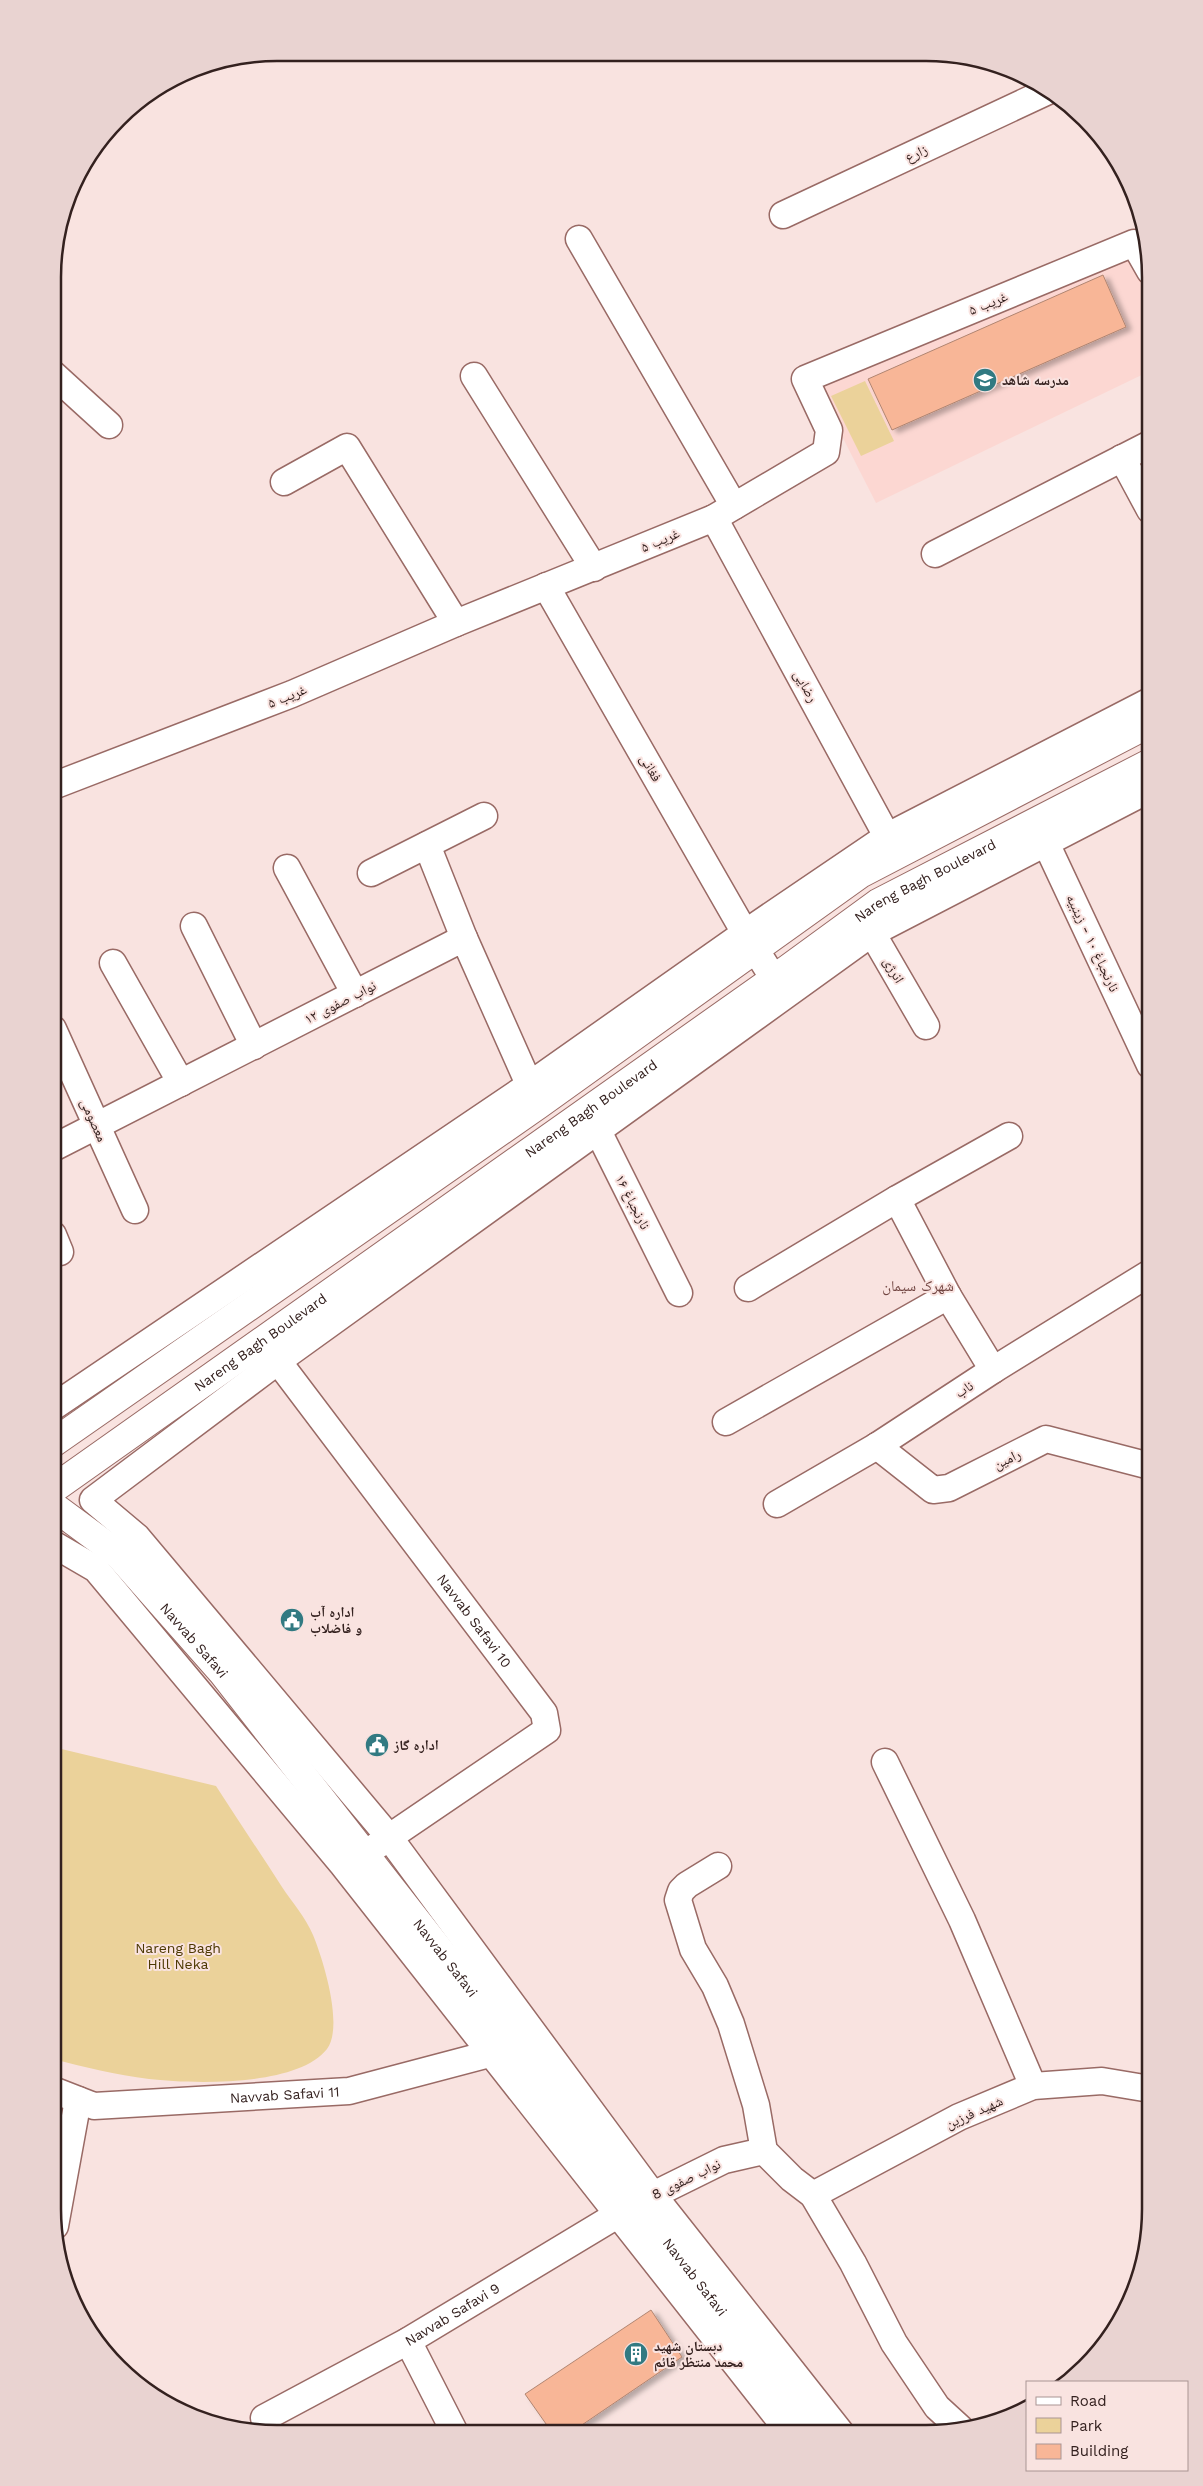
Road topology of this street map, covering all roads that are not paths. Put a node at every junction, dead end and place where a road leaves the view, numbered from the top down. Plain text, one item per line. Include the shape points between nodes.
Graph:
1 (1041, 94) edge
2 (783, 215) dead end
3 (579, 239) dead end
4 (1140, 254) edge
5 (474, 376) dead end
6 (61, 381) edge
7 (110, 425) dead end
8 (1142, 448) edge
9 (1122, 458) junction
10 (284, 482) dead end
11 (1142, 495) edge
12 (724, 512) junction
13 (935, 554) dead end
14 (594, 568) junction
15 (546, 586) junction
16 (456, 623) junction
17 (1142, 705) edge
18 (1142, 727) edge
19 (1142, 768) edge
20 (61, 783) edge
21 (1142, 792) edge
22 (484, 816) dead end
23 (1040, 831) junction
24 (427, 845) junction
25 (893, 845) junction
26 (287, 868) dead end
27 (371, 873) dead end
28 (867, 924) junction
29 (194, 926) dead end
30 (464, 938) junction
31 (750, 942) junction
32 (113, 963) dead end
33 (774, 979) junction
34 (355, 994) junction
35 (926, 1026) dead end
36 (254, 1046) junction
37 (61, 1047) edge
38 (1142, 1048) edge
39 (181, 1083) junction
40 (533, 1096) junction
41 (593, 1121) junction
42 (97, 1126) junction
43 (1009, 1136) dead end
44 (61, 1144) edge
45 (897, 1199) junction
46 (135, 1210) dead end
47 (1142, 1279) edge
48 (748, 1288) dead end
49 (679, 1294) dead end
50 (948, 1296) junction
51 (262, 1339) junction
52 (278, 1361) junction
53 (993, 1370) junction
54 (61, 1402) edge
55 (726, 1422) dead end
56 (61, 1437) edge
57 (877, 1446) junction
58 (1142, 1464) edge
59 (61, 1483) edge
60 (778, 1504) dead end
61 (61, 1512) edge
62 (61, 1549) edge
63 (885, 1762) dead end
64 (389, 1837) junction
65 (366, 1853) junction
66 (718, 1866) dead end
67 (503, 2050) junction
68 (1033, 2086) junction
69 (1142, 2088) edge
70 (61, 2093) edge
71 (78, 2100) junction
72 (764, 2151) junction
73 (61, 2193) edge
74 (812, 2195) junction
75 (637, 2204) junction
76 (408, 2341) junction
77 (264, 2418) dead end
78 (955, 2423) edge
79 (451, 2425) edge
80 (785, 2425) edge
81 (811, 2425) edge
82 (833, 2425) edge

1 - 2 street, زارع
3 - 12 street, رضایی
4 - 12 street, غریب ۵ via 1134,243 805,379 829,430 826,452
5 - 14 street
6 - 7 street
8 - 9 street
9 - 11 street
9 - 13 street
10 - 16 street via 348,447
12 - 14 street, غریب ۵
12 - 25 street, رضایی
14 - 15 street, غریب ۵
15 - 16 street, غریب ۵
15 - 31 street, فغانی
16 - 20 street, غریب ۵ via 292,694
17 - 25 street
18 - 25 main road
19 - 23 main road, Nareng Bagh Boulevard
21 - 23 street
22 - 24 street
23 - 28 main road, Nareng Bagh Boulevard via 878,903
23 - 38 street, نارنجباغ ۱۰ - زینبیه
24 - 27 street
24 - 30 street
25 - 31 main road via 860,874
26 - 34 street
28 - 33 main road, Nareng Bagh Boulevard
28 - 35 street, انرژی
28 - 41 street
29 - 36 street
30 - 34 street, نواب صفوی ۱۲
30 - 40 street
31 - 33 street, فغانی
31 - 40 main road
32 - 39 street
33 - 41 main road, Nareng Bagh Boulevard
34 - 36 street, نواب صفوی ۱۲
36 - 39 street, نواب صفوی ۱۲
37 - 42 street, معصومی
39 - 42 street, نواب صفوی ۱۲
40 - 54 street
40 - 56 main road
41 - 49 street, نارنجباغ ۱۶
41 - 51 main road, Nareng Bagh Boulevard
41 - 52 street
42 - 44 street, نواب صفوی ۱۲
42 - 46 street, معصومی
43 - 45 street
45 - 48 street
45 - 50 street
47 - 53 street, ناب
50 - 53 street
50 - 55 street
51 - 52 street, Navvab Safavi 10
51 - 59 main road, Nareng Bagh Boulevard
52 - 64 street, Navvab Safavi 10 via 544,1713 548,1730
52 - 64 street via 93,1500 136,1537
53 - 57 street, ناب
57 - 58 street, رامین via 933,1490 949,1488 1046,1439
57 - 60 street, ناب
61 - 65 main road, Navvab Safavi via 118,1554 222,1672
62 - 67 street via 96,1569
63 - 68 street via 962,1920
64 - 65 street, Navvab Safavi 10
64 - 75 street
65 - 67 main road, Navvab Safavi
66 - 72 street via 687,1885 678,1900 693,1949 715,1986 731,2024 756,2105
67 - 71 street, Navvab Safavi 11 via 349,2091 94,2106
67 - 75 main road, Navvab Safavi
68 - 69 street, شهید فرزین via 1102,2081
68 - 74 street, شهید فرزین via 959,2117
70 - 71 street, Navvab Safavi 11
71 - 73 street
72 - 74 street
72 - 75 street, نواب صفوی 8 via 724,2160
74 - 78 street via 853,2263 894,2343 938,2406
75 - 76 street, Navvab Safavi 9
75 - 80 street
75 - 81 main road, Navvab Safavi
75 - 82 street
76 - 77 street, Navvab Safavi 9
76 - 79 street

